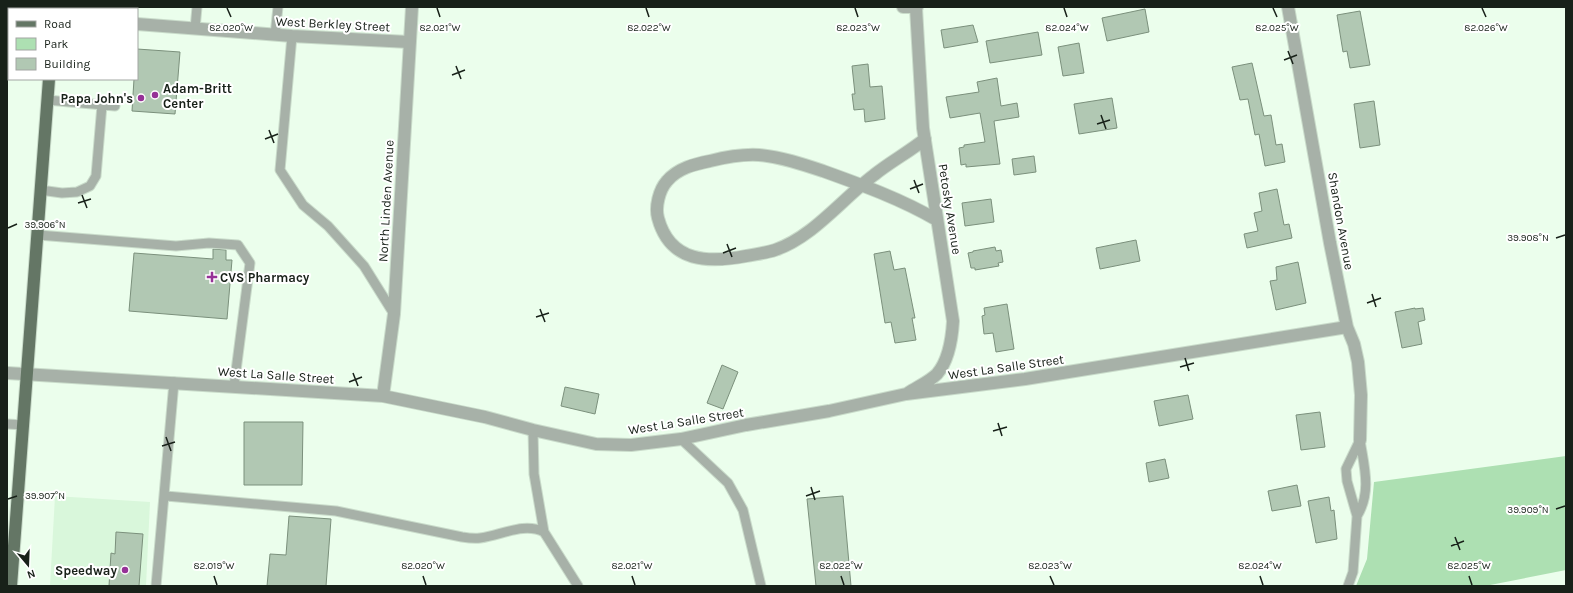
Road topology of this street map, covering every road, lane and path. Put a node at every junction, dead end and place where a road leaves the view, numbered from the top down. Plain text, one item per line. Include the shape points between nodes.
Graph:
1 (197, 7) edge
2 (278, 7) edge
3 (412, 7) edge
4 (903, 7) edge
5 (917, 7) edge
6 (1288, 7) edge
7 (138, 24) edge
8 (195, 29) junction
9 (275, 35) junction
10 (292, 36) junction
11 (409, 42) junction
12 (49, 80) edge
13 (48, 100) junction
14 (102, 105) junction
15 (115, 106) dead end
16 (925, 139) junction
17 (862, 185) junction
18 (40, 190) junction
19 (937, 220) junction
20 (38, 235) junction
21 (394, 314) junction
22 (1347, 327) junction
23 (7, 372) edge
24 (28, 374) junction
25 (174, 382) junction
26 (234, 386) junction
27 (906, 394) junction
28 (383, 396) junction
29 (7, 424) edge
30 (24, 425) junction
31 (533, 430) junction
32 (681, 438) junction
33 (1360, 440) junction
34 (166, 496) junction
35 (1357, 516) junction
36 (12, 524) edge
37 (544, 532) junction
38 (14, 586) edge
39 (156, 586) edge
40 (578, 586) edge
41 (761, 586) edge
42 (1348, 586) edge

1 - 8 lane
2 - 9 lane
3 - 11 street, North Linden Avenue
4 - 5 street
5 - 16 street, Petosky Avenue
6 - 22 street, Shandon Avenue
7 - 8 street, West Berkley Street
8 - 9 street, West Berkley Street
9 - 10 street, West Berkley Street
10 - 11 street, West Berkley Street
10 - 21 lane via 280,170 303,205 328,226 364,266
11 - 21 street, North Linden Avenue
12 - 13 main road
13 - 14 lane
13 - 18 main road
14 - 15 lane
14 - 18 lane via 96,176 90,186 77,192
16 - 17 street
16 - 19 street, Petosky Avenue
17 - 17 street via 796,241 774,251 721,260 698,259 685,254 674,246 665,234 658,215 659,196 666,181 681,169 731,156 759,155 789,160
17 - 19 street via 897,199
18 - 20 main road
19 - 27 street, Petosky Avenue via 953,321 952,340 937,374
20 - 24 main road
20 - 26 lane via 176,246 209,243 238,245 250,263
21 - 28 street, North Linden Avenue
22 - 27 street, West La Salle Street via 1025,379
22 - 33 street, Shandon Avenue via 1358,362 1361,395
23 - 24 street, West La Salle Street
24 - 25 street, West La Salle Street
24 - 30 main road
25 - 26 street, West La Salle Street
25 - 34 lane
26 - 28 street, West La Salle Street
27 - 32 street, West La Salle Street
28 - 31 street, West La Salle Street via 485,417
29 - 30 lane
30 - 36 main road
31 - 32 street, West La Salle Street via 596,444 632,445
31 - 37 lane via 534,474
32 - 41 lane via 728,483 743,510
33 - 35 lane via 1367,491
33 - 35 lane via 1346,469
34 - 37 lane via 336,511 462,537 479,538 521,528 535,528
34 - 39 lane
35 - 42 lane via 1353,572
36 - 38 main road
37 - 40 lane

